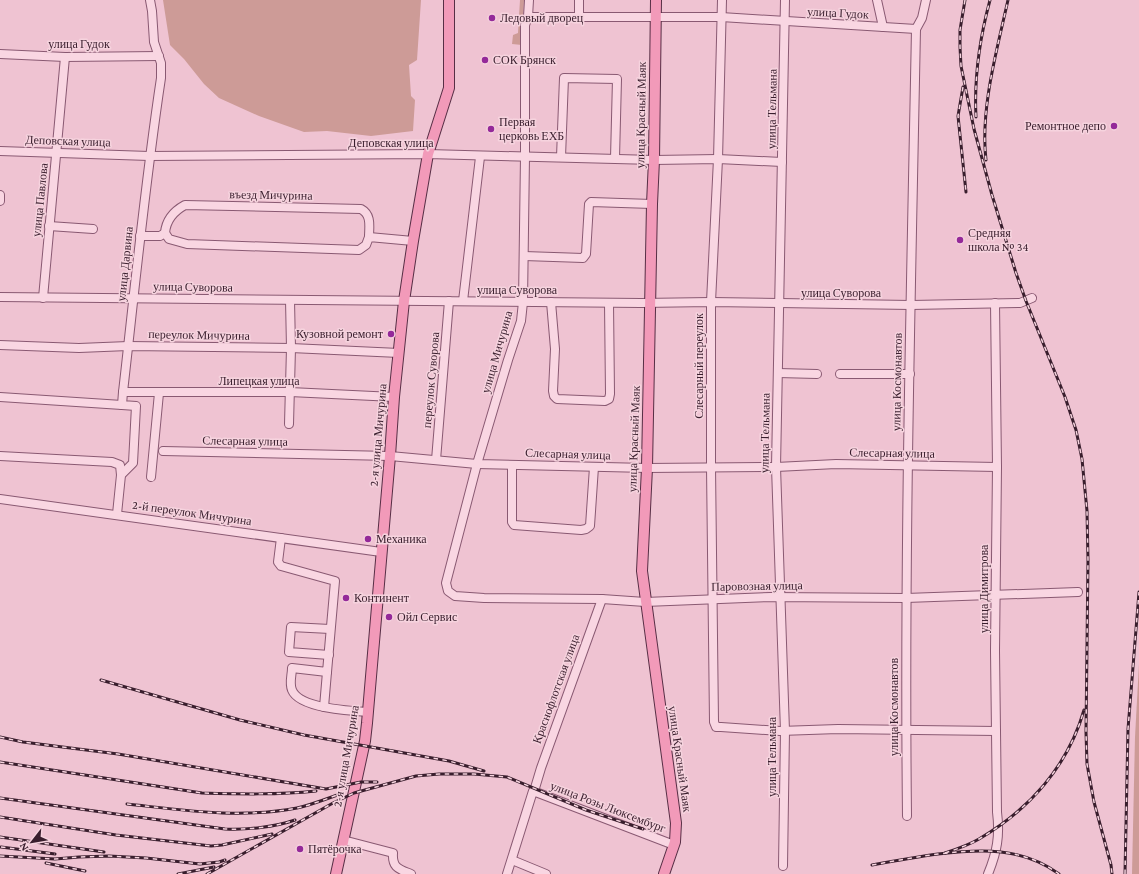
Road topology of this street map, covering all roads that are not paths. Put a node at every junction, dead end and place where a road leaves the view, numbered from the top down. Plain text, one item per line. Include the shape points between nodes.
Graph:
1 (150, 0) edge
2 (450, 0) edge
3 (529, 0) edge
4 (579, 0) edge
5 (656, 0) edge
6 (722, 0) edge
7 (786, 0) edge
8 (877, 0) edge
9 (926, 0) edge
10 (579, 17) junction
11 (656, 17) junction
12 (721, 17) junction
13 (526, 21) junction
14 (785, 22) junction
15 (883, 27) junction
16 (916, 29) junction
17 (0, 54) edge
18 (159, 56) junction
19 (66, 57) junction
20 (0, 150) edge
21 (57, 153) junction
22 (428, 154) junction
23 (149, 156) junction
24 (480, 156) junction
25 (525, 156) junction
26 (561, 157) junction
27 (615, 158) junction
28 (718, 159) junction
29 (654, 160) junction
30 (782, 162) junction
31 (0, 195) edge
32 (0, 201) edge
33 (652, 204) junction
34 (50, 226) junction
35 (93, 229) dead end
36 (165, 233) junction
37 (140, 236) junction
38 (369, 237) junction
39 (413, 240) junction
40 (524, 256) junction
41 (0, 297) edge
42 (43, 298) junction
43 (1032, 298) dead end
44 (134, 299) junction
45 (290, 300) junction
46 (404, 301) junction
47 (449, 301) junction
48 (463, 302) junction
49 (523, 302) junction
50 (551, 302) junction
51 (711, 302) junction
52 (609, 303) junction
53 (650, 303) junction
54 (994, 303) junction
55 (780, 304) junction
56 (911, 305) junction
57 (0, 345) edge
58 (128, 346) junction
59 (291, 348) junction
60 (398, 353) junction
61 (778, 373) junction
62 (817, 374) dead end
63 (840, 374) dead end
64 (910, 374) junction
65 (123, 392) junction
66 (290, 392) junction
67 (137, 393) junction
68 (159, 393) junction
69 (0, 397) edge
70 (394, 397) junction
71 (122, 405) junction
72 (136, 406) junction
73 (289, 424) dead end
74 (163, 451) dead end
75 (0, 456) edge
76 (390, 456) junction
77 (436, 460) junction
78 (477, 464) junction
79 (512, 465) junction
80 (776, 466) junction
81 (908, 466) junction
82 (594, 467) junction
83 (711, 467) junction
84 (997, 467) junction
85 (647, 468) junction
86 (121, 475) junction
87 (151, 477) dead end
88 (0, 499) edge
89 (117, 514) junction
90 (281, 538) junction
91 (381, 552) junction
92 (446, 583) joint
93 (1078, 592) dead end
94 (996, 594) junction
95 (780, 597) junction
96 (906, 598) junction
97 (602, 599) junction
98 (712, 599) junction
99 (645, 602) junction
100 (330, 629) junction
101 (329, 655) junction
102 (327, 672) junction
103 (324, 707) junction
104 (368, 712) junction
105 (906, 730) junction
106 (785, 731) junction
107 (996, 731) junction
108 (534, 790) junction
109 (907, 816) dead end
110 (343, 840) junction
111 (674, 845) junction
112 (512, 860) junction
113 (783, 866) dead end
114 (336, 874) edge
115 (412, 874) edge
116 (507, 874) edge
117 (546, 874) edge
118 (664, 874) edge
119 (988, 874) edge

1 - 18 street, улица Дарвина via 154,42
2 - 22 main road, 2-я улица Мичурина via 449,88
3 - 13 street, улица Мичурина
4 - 10 street
5 - 11 main road, улица Красный Маяк
6 - 12 street, Слесарный переулок
7 - 14 street, улица Тельмана
8 - 15 street
9 - 16 street, улица Космонавтов via 922,18
10 - 11 street, улица Гудок
10 - 13 street, улица Гудок
11 - 12 street, улица Гудок
11 - 29 main road, улица Красный Маяк
12 - 14 street, улица Гудок
12 - 28 street, Слесарный переулок
13 - 25 street, улица Мичурина
14 - 15 street, улица Гудок
14 - 30 street, улица Тельмана
15 - 16 street, улица Гудок
16 - 56 street, улица Космонавтов
17 - 19 street, улица Гудок
18 - 19 street, улица Гудок
18 - 23 street, улица Дарвина via 161,78
19 - 21 street, улица Павлова
20 - 21 street, Деповская улица
21 - 23 street, Деповская улица
21 - 34 street, улица Павлова
22 - 23 street, Деповская улица
22 - 24 street, Деповская улица
22 - 39 main road, 2-я улица Мичурина
23 - 37 street, улица Дарвина
24 - 25 street, Деповская улица
24 - 48 street
25 - 26 street, Деповская улица
25 - 40 street, улица Мичурина
26 - 27 street, Деповская улица
26 - 27 street via 564,78 617,79
27 - 29 street, Деповская улица
28 - 29 street, Деповская улица
28 - 30 street, Деповская улица
28 - 51 street, Слесарный переулок
29 - 33 main road, улица Красный Маяк
30 - 55 street, улица Тельмана
31 - 32 street
33 - 40 street via 591,202 586,254 583,258
33 - 53 main road, улица Красный Маяк
34 - 35 street
34 - 42 street, улица Павлова
36 - 37 street via 160,236
36 - 38 street via 169,239 186,244 359,250 366,245
36 - 38 street, въезд Мичурина via 166,226 176,209 185,205 362,209 369,216
37 - 44 street, улица Дарвина
38 - 39 street
39 - 46 main road, 2-я улица Мичурина
40 - 49 street, улица Мичурина
41 - 42 street, улица Суворова
42 - 44 street, улица Суворова
43 - 54 street, улица Суворова via 1020,303
44 - 45 street, улица Суворова
44 - 58 street, улица Дарвина
45 - 46 street, улица Суворова
45 - 59 street
46 - 47 street, улица Суворова
46 - 60 main road, 2-я улица Мичурина
47 - 48 street, улица Суворова
47 - 77 street, переулок Суворова
48 - 49 street, улица Суворова
49 - 50 street, улица Суворова
49 - 78 street, улица Мичурина via 521,321
50 - 52 street, улица Суворова
50 - 52 street via 555,350 554,396 557,399 605,400 610,394
51 - 53 street, улица Суворова
51 - 55 street, улица Суворова
51 - 83 street, Слесарный переулок
52 - 53 street, улица Суворова
53 - 85 main road, улица Красный Маяк
54 - 56 street, улица Суворова
54 - 84 street, улица Димитрова
55 - 56 street, улица Суворова
55 - 61 street, улица Тельмана
56 - 64 street, улица Космонавтов
57 - 58 street, переулок Мичурина via 79,348
58 - 59 street, переулок Мичурина
58 - 65 street, улица Дарвина
59 - 60 street, переулок Мичурина
59 - 66 street
60 - 70 main road, 2-я улица Мичурина
61 - 62 street
61 - 80 street, улица Тельмана
63 - 64 street
64 - 81 street, улица Космонавтов
65 - 67 street, Липецкая улица
65 - 71 street, улица Дарвина
66 - 68 street, Липецкая улица
66 - 70 street, Липецкая улица
66 - 73 street
67 - 68 street, Липецкая улица
67 - 72 street
68 - 87 street
69 - 71 street
70 - 76 main road, 2-я улица Мичурина
71 - 72 street
72 - 86 street via 133,463
74 - 76 street, Слесарная улица
75 - 86 street via 112,462 120,465
76 - 77 street, Слесарная улица
76 - 91 main road, 2-я улица Мичурина
77 - 78 street, Слесарная улица
78 - 79 street, Слесарная улица
78 - 92 street, улица Мичурина
79 - 82 street, Слесарная улица
79 - 82 street via 514,525 581,530 590,526
80 - 81 street, Слесарная улица
80 - 83 street, Слесарная улица
80 - 95 street, улица Тельмана
81 - 84 street, Слесарная улица
81 - 96 street, улица Космонавтов
82 - 85 street, Слесарная улица
83 - 85 street, Слесарная улица
83 - 98 street, Слесарный переулок
84 - 94 street, улица Димитрова
85 - 99 main road, улица Красный Маяк via 642,571
86 - 89 street
88 - 89 street, 2-й переулок Мичурина
89 - 90 street, 2-й переулок Мичурина
90 - 91 street, 2-й переулок Мичурина
90 - 100 street via 278,562 281,566 335,581
91 - 104 main road, 2-я улица Мичурина
92 - 97 street, Паровозная улица via 448,590 455,596
93 - 94 street, Паровозная улица
94 - 96 street, Паровозная улица
94 - 107 street, улица Димитрова
95 - 96 street, Паровозная улица
95 - 98 street, Паровозная улица
95 - 106 street, улица Тельмана
96 - 105 street, улица Космонавтов
97 - 99 street, Паровозная улица
97 - 108 street, Краснофлотская улица
98 - 99 street, Паровозная улица
98 - 106 street, Слесарный переулок via 716,726
99 - 111 main road, улица Красный Маяк via 676,824
100 - 101 street
100 - 101 street via 291,627 288,652
101 - 102 street
102 - 103 street
102 - 103 street via 292,668 292,690 299,700
103 - 104 street
104 - 110 main road, 2-я улица Мичурина via 365,741
105 - 106 street
105 - 107 street
105 - 109 street, улица Космонавтов
106 - 113 street, улица Тельмана
107 - 119 street, улица Димитрова via 998,839 995,858
108 - 111 street, улица Розы Люксембург
108 - 112 street, Краснофлотская улица
110 - 114 main road, 2-я улица Мичурина
110 - 115 street via 393,853 397,868
111 - 118 main road, улица Красный Маяк
112 - 116 street, Краснофлотская улица
112 - 117 street

